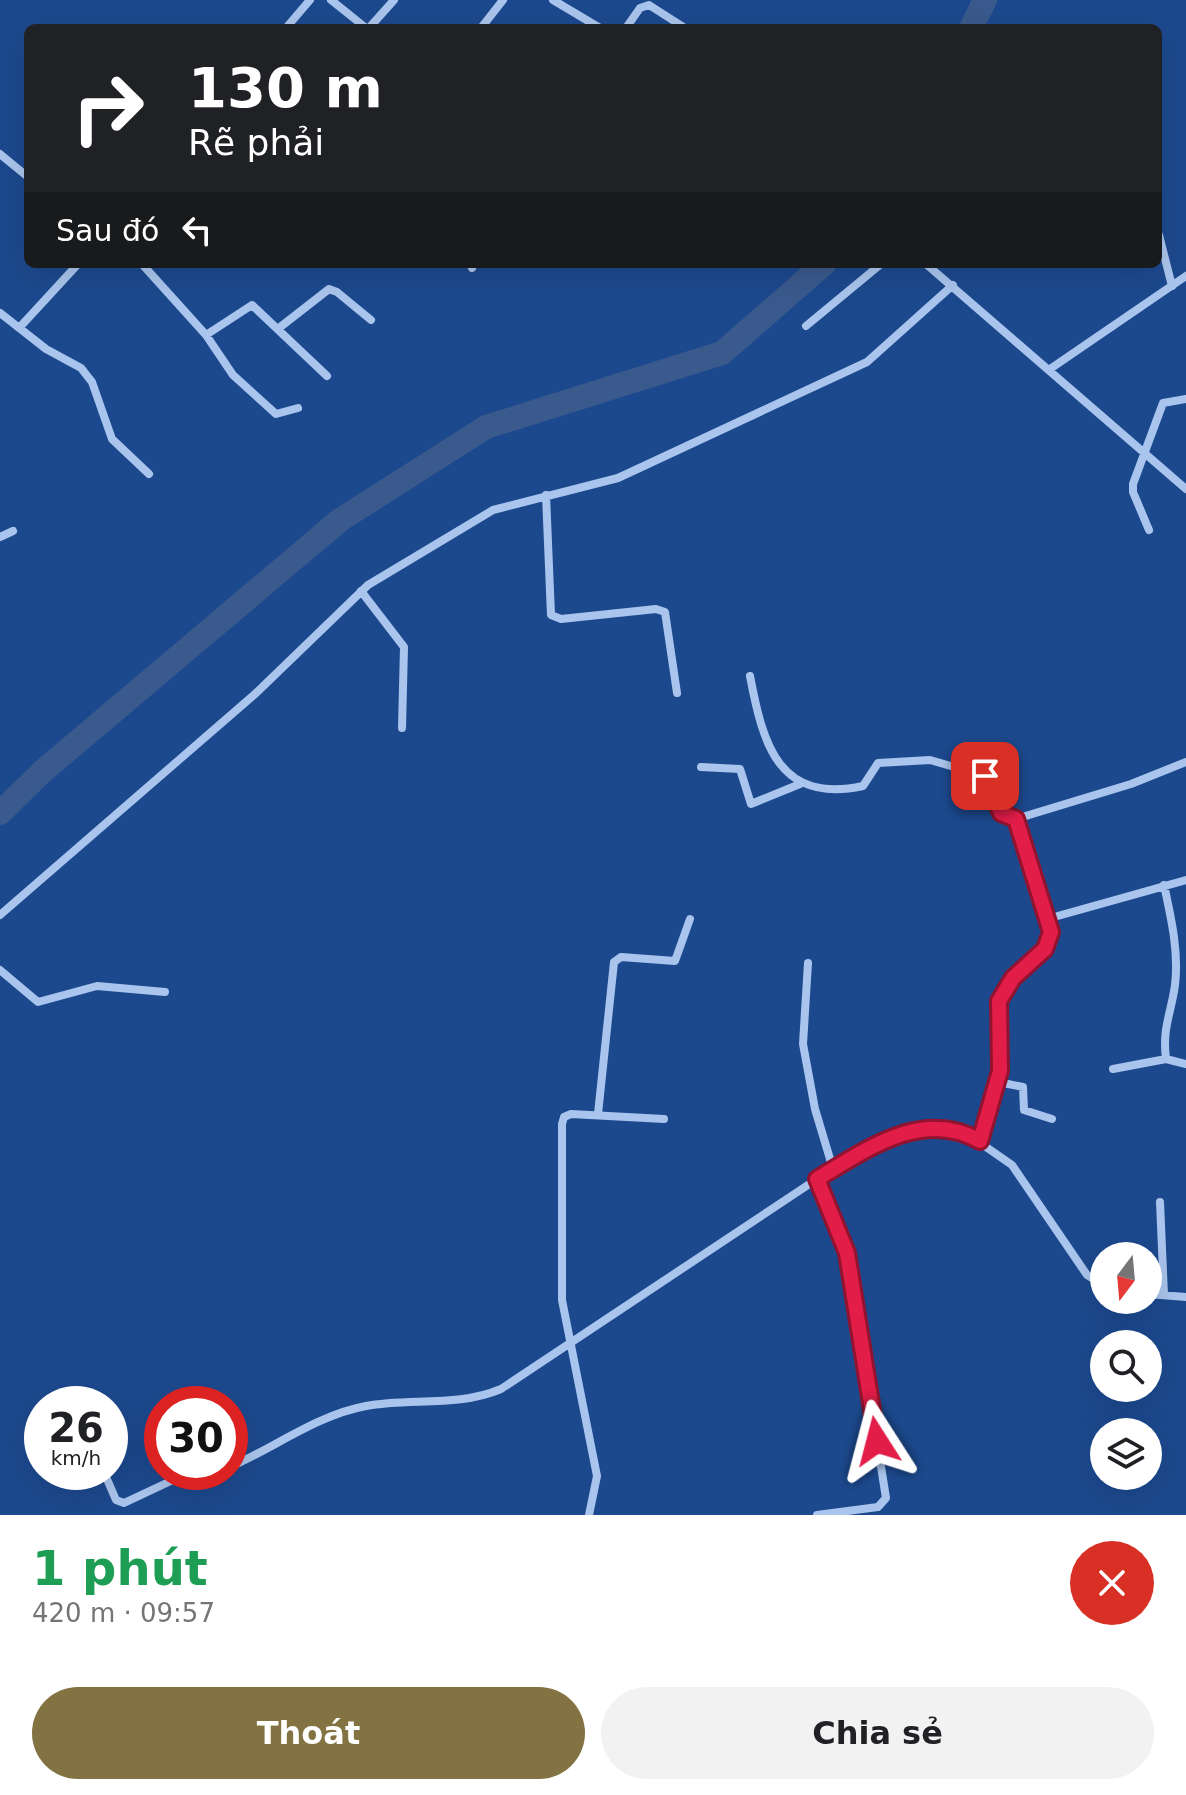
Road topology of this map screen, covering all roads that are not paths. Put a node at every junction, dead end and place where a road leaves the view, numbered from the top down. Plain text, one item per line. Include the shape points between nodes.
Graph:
1 (310, 0) edge
2 (331, 0) edge
3 (394, 0) edge
4 (503, 0) edge
5 (553, 0) edge
6 (289, 24) edge
7 (363, 24) edge
8 (372, 24) edge
9 (484, 24) edge
10 (593, 24) edge
11 (629, 24) edge
12 (679, 24) edge
13 (0, 154) edge
14 (24, 174) edge
15 (1162, 247) edge
16 (74, 268) edge
17 (146, 268) edge
18 (876, 268) edge
19 (931, 268) edge
20 (1186, 276) edge
21 (953, 285) junction
22 (1172, 286) junction
23 (0, 313) edge
24 (371, 320) dead end
25 (806, 326) dead end
26 (20, 327) junction
27 (279, 328) junction
28 (206, 335) junction
29 (1050, 369) junction
30 (327, 376) dead end
31 (1186, 399) edge
32 (298, 408) dead end
33 (1144, 452) junction
34 (149, 474) dead end
35 (1186, 489) edge
36 (546, 495) junction
37 (1149, 530) dead end
38 (13, 531) dead end
39 (0, 537) edge
40 (361, 591) junction
41 (750, 676) dead end
42 (677, 693) dead end
43 (402, 728) dead end
44 (1186, 762) edge
45 (701, 767) dead end
46 (800, 784) junction
47 (1016, 819) junction
48 (1186, 880) edge
49 (1164, 885) junction
50 (0, 915) edge
51 (690, 919) dead end
52 (1047, 919) junction
53 (808, 963) dead end
54 (0, 970) edge
55 (165, 992) dead end
56 (1166, 1059) junction
57 (1186, 1064) edge
58 (1113, 1069) dead end
59 (998, 1082) junction
60 (598, 1114) junction
61 (664, 1119) dead end
62 (1052, 1119) dead end
63 (980, 1141) junction
64 (833, 1169) junction
65 (818, 1181) junction
66 (1160, 1202) dead end
67 (1090, 1277) edge
68 (1164, 1295) joint
69 (1186, 1297) edge
70 (568, 1347) junction
71 (248, 1458) edge
72 (112, 1490) edge
73 (152, 1490) edge
74 (589, 1515) edge
75 (817, 1515) edge

1 - 6 street
2 - 7 street
3 - 8 street
4 - 9 street
5 - 10 street
11 - 12 street via 649,5
13 - 14 street
15 - 22 street
16 - 26 street
17 - 28 street
18 - 25 street
19 - 21 street
20 - 22 street
21 - 29 street
21 - 36 street via 867,362 618,478
22 - 29 street
23 - 26 street
24 - 27 street via 329,289
26 - 34 street via 81,368 96,391 112,439
27 - 28 street via 252,305
27 - 30 street
28 - 32 street via 233,375 276,414
29 - 33 street
31 - 33 street via 1163,403
33 - 35 street
33 - 37 street via 1133,492
36 - 40 street via 493,510
36 - 42 street via 551,615 561,619 665,612
38 - 39 street
40 - 43 street via 404,647
40 - 50 street via 255,694
41 - 46 street via 767,741 782,769
44 - 47 street
45 - 46 street via 740,769 749,802 755,805
46 - 47 street via 844,790 866,784 878,763 930,760 985,776 1001,813
47 - 52 street
48 - 49 street
49 - 52 street
49 - 56 street via 1176,981 1163,1035
51 - 60 street via 675,961 621,957 614,962
52 - 59 street via 1050,941 1003,989 999,1001
53 - 64 street via 803,1044
54 - 55 street via 38,1002 97,986
56 - 57 street
56 - 58 street
59 - 62 street via 1023,1087 1024,1110
59 - 63 street
60 - 61 street
60 - 70 street via 571,1114 562,1124 562,1300
63 - 64 street via 947,1127 926,1128 875,1145
63 - 67 street via 1012,1165
64 - 65 street
65 - 70 street
65 - 75 street via 850,1269 886,1498 878,1507
66 - 68 street
68 - 69 street
70 - 71 street via 483,1397 366,1406
70 - 74 street via 597,1476
72 - 73 street via 124,1503

